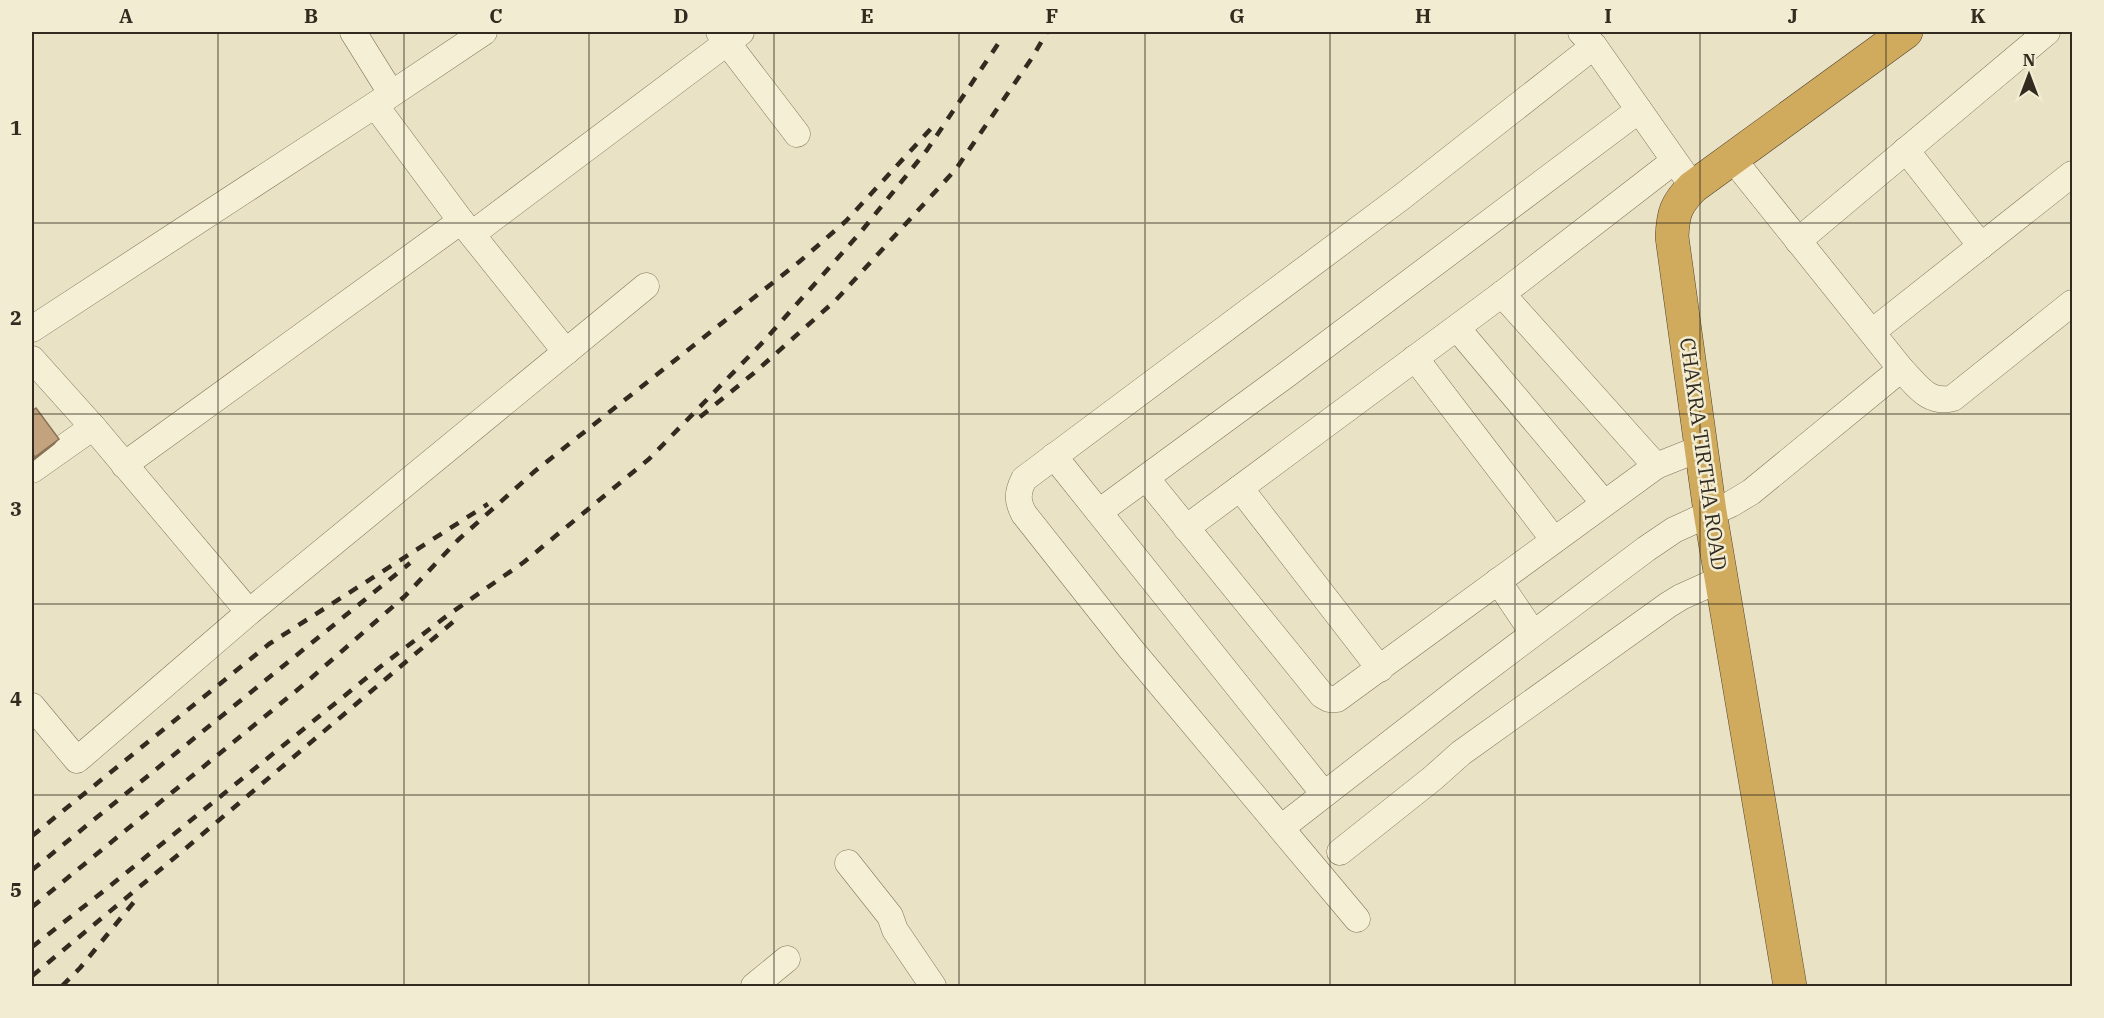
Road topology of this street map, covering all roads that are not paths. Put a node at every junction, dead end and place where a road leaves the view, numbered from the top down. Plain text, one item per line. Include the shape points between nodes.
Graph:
1 (353, 32) edge
2 (484, 32) edge
3 (1906, 32) edge
4 (2047, 32) edge
5 (729, 35) edge
6 (1587, 39) edge
7 (383, 99) junction
8 (1639, 110) junction
9 (797, 134) dead end
10 (1906, 150) junction
11 (1732, 158) junction
12 (1684, 174) junction
13 (2073, 174) edge
14 (467, 227) junction
15 (1798, 241) junction
16 (1981, 246) junction
17 (646, 286) dead end
18 (1502, 294) junction
19 (2073, 303) edge
20 (1457, 328) junction
21 (32, 329) edge
22 (1872, 332) junction
23 (566, 352) junction
24 (1415, 358) junction
25 (32, 359) edge
26 (1901, 369) junction
27 (93, 427) junction
28 (1701, 448) junction
29 (1054, 456) junction
30 (124, 465) junction
31 (1656, 466) junction
32 (32, 470) edge
33 (1146, 478) junction
34 (1240, 488) junction
35 (1604, 503) junction
36 (1099, 512) junction
37 (1710, 512) junction
38 (1186, 528) junction
39 (1554, 540) junction
40 (1721, 579) junction
41 (1498, 581) junction
42 (249, 612) junction
43 (1533, 633) junction
44 (1380, 669) junction
45 (32, 706) edge
46 (1324, 794) junction
47 (1281, 828) junction
48 (1340, 852) dead end
49 (848, 863) dead end
50 (1357, 919) dead end
51 (787, 959) dead end
52 (754, 987) edge
53 (933, 987) edge
54 (1790, 987) edge

1 - 7 street
2 - 7 street
3 - 11 highway, CHAKRA TIRTHA ROAD
4 - 10 street
5 - 9 street
5 - 14 street
6 - 8 street
6 - 29 street via 1403,196
7 - 14 street
7 - 21 street
8 - 12 street
8 - 33 street
10 - 15 street
10 - 16 street
11 - 12 highway, CHAKRA TIRTHA ROAD
11 - 15 street
12 - 18 street
12 - 28 highway, CHAKRA TIRTHA ROAD via 1681,199 1673,215 1672,237
13 - 16 street
14 - 23 street
14 - 30 street
15 - 22 street
16 - 22 street
17 - 23 street
18 - 20 street
18 - 31 street
19 - 26 street via 1953,399 1941,402 1929,397
20 - 24 street
20 - 35 street
22 - 26 street
23 - 42 street
24 - 34 street
24 - 39 street
25 - 27 street
26 - 37 street via 1750,492
27 - 30 street
27 - 32 street
28 - 31 street
28 - 37 highway, CHAKRA TIRTHA ROAD
29 - 36 street
29 - 47 street via 1024,479 1018,503 1024,514
30 - 42 street
31 - 35 street
33 - 36 street
33 - 38 street
34 - 38 street
34 - 44 street
35 - 39 street
36 - 46 street
37 - 40 highway, CHAKRA TIRTHA ROAD
37 - 43 street via 1646,549
38 - 44 street via 1322,695 1337,699
39 - 41 street
40 - 48 street via 1668,605 1479,739
40 - 54 highway, CHAKRA TIRTHA ROAD
41 - 43 street
41 - 44 street
42 - 45 street via 77,760
43 - 46 street
46 - 47 street
47 - 50 street
49 - 53 street via 890,916
51 - 52 street

